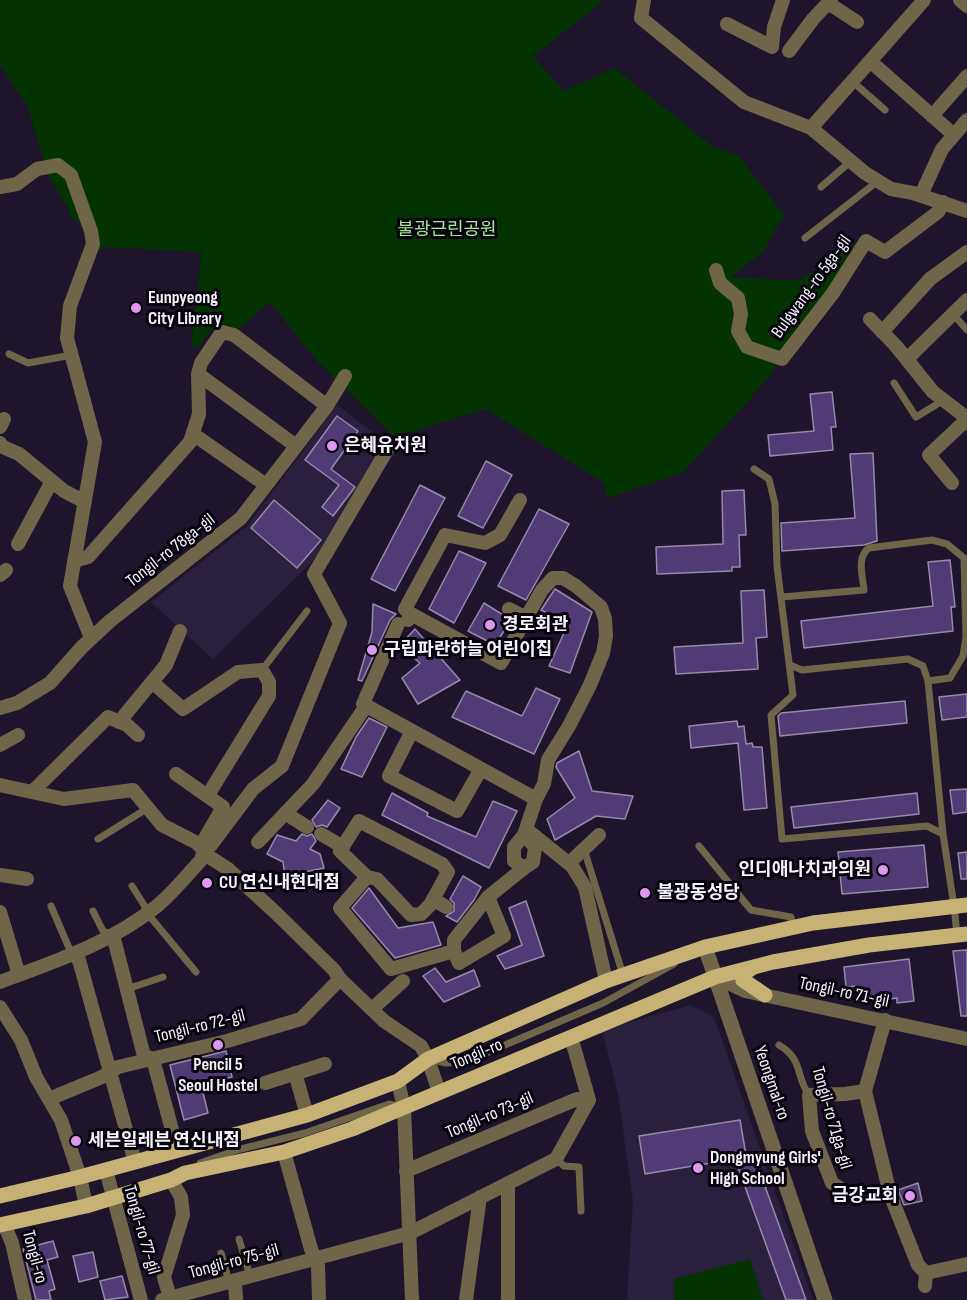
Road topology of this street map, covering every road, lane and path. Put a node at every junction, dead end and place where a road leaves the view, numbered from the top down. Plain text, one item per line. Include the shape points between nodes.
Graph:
1 (644, 0) edge
2 (783, 0) edge
3 (924, 0) edge
4 (960, 0) edge
5 (829, 2) edge
6 (967, 6) edge
7 (857, 22) dead end
8 (727, 24) dead end
9 (772, 42) junction
10 (870, 61) junction
11 (967, 76) edge
12 (852, 81) junction
13 (885, 110) dead end
14 (932, 116) junction
15 (967, 120) edge
16 (811, 128) junction
17 (954, 135) junction
18 (851, 161) junction
19 (878, 180) junction
20 (0, 187) edge
21 (821, 187) dead end
22 (921, 195) junction
23 (943, 202) junction
24 (967, 210) edge
25 (805, 238) dead end
26 (967, 252) edge
27 (716, 270) dead end
28 (967, 300) edge
29 (953, 314) junction
30 (870, 319) dead end
31 (967, 330) edge
32 (882, 332) junction
33 (9, 354) dead end
34 (72, 355) junction
35 (907, 359) junction
36 (198, 374) junction
37 (345, 376) dead end
38 (894, 383) dead end
39 (944, 400) junction
40 (327, 406) junction
41 (967, 418) edge
42 (967, 423) edge
43 (193, 434) junction
44 (0, 443) edge
45 (390, 445) dead end
46 (296, 446) junction
47 (754, 469) dead end
48 (52, 481) junction
49 (952, 483) dead end
50 (266, 485) junction
51 (519, 500) dead end
52 (85, 502) junction
53 (18, 544) dead end
54 (74, 561) junction
55 (782, 597) junction
56 (509, 609) dead end
57 (307, 611) dead end
58 (411, 614) junction
59 (526, 618) junction
60 (398, 624) dead end
61 (180, 631) dead end
62 (91, 638) junction
63 (397, 641) dead end
64 (790, 665) junction
65 (262, 670) junction
66 (928, 681) junction
67 (152, 682) junction
68 (366, 706) junction
69 (0, 708) edge
70 (119, 722) junction
71 (412, 731) junction
72 (18, 735) dead end
73 (138, 735) dead end
74 (0, 745) edge
75 (481, 769) junction
76 (176, 774) dead end
77 (0, 785) edge
78 (33, 792) junction
79 (208, 795) junction
80 (536, 799) junction
81 (148, 808) junction
82 (285, 813) junction
83 (307, 827) dead end
84 (321, 834) dead end
85 (943, 834) junction
86 (524, 835) junction
87 (599, 835) dead end
88 (98, 839) dead end
89 (258, 842) dead end
90 (699, 846) dead end
91 (343, 847) junction
92 (584, 848) junction
93 (204, 850) junction
94 (569, 863) junction
95 (0, 875) edge
96 (367, 877) junction
97 (27, 879) dead end
98 (132, 886) dead end
99 (488, 897) junction
100 (433, 899) junction
101 (51, 906) dead end
102 (961, 906) edge
103 (446, 907) dead end
104 (93, 911) dead end
105 (0, 912) edge
106 (147, 914) junction
107 (793, 928) junction
108 (113, 935) junction
109 (962, 935) edge
110 (705, 947) junction
111 (454, 951) junction
112 (74, 955) junction
113 (756, 966) junction
114 (196, 972) dead end
115 (19, 975) junction
116 (623, 975) junction
117 (163, 977) dead end
118 (715, 977) junction
119 (340, 979) junction
120 (403, 981) dead end
121 (606, 981) junction
122 (0, 982) edge
123 (127, 989) junction
124 (765, 995) junction
125 (0, 1007) edge
126 (372, 1009) junction
127 (885, 1020) junction
128 (571, 1037) junction
129 (967, 1039) edge
130 (779, 1045) dead end
131 (153, 1059) junction
132 (428, 1059) junction
133 (325, 1064) dead end
134 (109, 1071) junction
135 (296, 1073) junction
136 (398, 1081) junction
137 (265, 1083) dead end
138 (865, 1091) junction
139 (439, 1092) junction
140 (809, 1095) junction
141 (49, 1099) junction
142 (589, 1100) junction
143 (404, 1108) junction
144 (307, 1115) junction
145 (176, 1150) junction
146 (284, 1152) junction
147 (556, 1159) junction
148 (135, 1162) junction
149 (106, 1170) junction
150 (406, 1171) junction
151 (80, 1177) junction
152 (178, 1177) junction
153 (508, 1183) junction
154 (890, 1194) junction
155 (0, 1196) edge
156 (113, 1197) junction
157 (480, 1197) junction
158 (86, 1206) junction
159 (581, 1211) dead end
160 (2, 1225) edge
161 (410, 1233) junction
162 (239, 1239) dead end
163 (221, 1253) dead end
164 (315, 1259) junction
165 (967, 1264) edge
166 (250, 1276) junction
167 (232, 1281) junction
168 (166, 1299) edge
169 (25, 1300) edge
170 (141, 1300) edge
171 (236, 1300) edge
172 (319, 1300) edge
173 (412, 1300) edge
174 (466, 1300) edge
175 (508, 1300) edge
176 (825, 1300) edge

1 - 16 street via 640,18 744,102
2 - 9 street
3 - 10 street
4 - 6 street
5 - 7 street
5 - 9 street via 794,55
8 - 9 street via 772,47
10 - 12 street
10 - 14 street
11 - 14 street
12 - 13 lane
12 - 16 street
14 - 17 street
15 - 17 street
16 - 18 street
17 - 22 street via 942,149
18 - 19 street
18 - 21 lane
19 - 22 street via 891,189
19 - 25 lane
20 - 34 street via 17,184 46,166 58,165 71,175 93,244 70,306 67,338
22 - 23 street
23 - 24 street
23 - 27 street, Bulgwang-ro 5ga-gil via 939,212 885,252 866,241 833,293 782,359 747,348 738,331 738,298 720,283
26 - 32 street via 930,279
28 - 29 street
29 - 31 lane
29 - 35 street
30 - 32 street
32 - 35 street
33 - 34 lane via 28,363
34 - 52 street via 95,442
35 - 39 street
36 - 40 street via 222,332 234,335
36 - 43 street via 200,414
36 - 46 street
37 - 40 street, Tongil-ro 78ga-gil
38 - 39 lane via 916,417
39 - 41 street
40 - 46 street, Tongil-ro 78ga-gil
42 - 49 street via 929,455
43 - 50 street
43 - 54 street via 88,557
44 - 48 street
45 - 93 street via 314,574 340,622 282,766 253,789
46 - 50 street, Tongil-ro 78ga-gil
47 - 55 lane via 769,479 775,504
48 - 52 street
48 - 53 street
50 - 62 street, Tongil-ro 78ga-gil via 241,518
51 - 58 street via 500,535 485,543 445,535 405,609
52 - 54 street
54 - 62 street via 70,586
55 - 64 lane
55 - 66 lane via 864,590 861,557 869,548 932,540 947,544 964,558 963,656 950,678
56 - 59 street
57 - 65 lane
58 - 59 street via 501,663
58 - 63 street
59 - 80 street via 553,578 563,578 601,607 606,636 603,653 584,696 548,760 544,784
60 - 68 street via 363,704
61 - 67 street via 166,665
62 - 69 street, Tongil-ro 78ga-gil via 50,683 17,703
64 - 66 lane via 802,670 908,659 923,666
64 - 85 lane via 793,695 771,715 782,839 927,826
65 - 67 street via 238,672 183,709
65 - 79 street via 269,682 269,696
66 - 85 lane
67 - 70 street
68 - 71 street
68 - 82 street via 312,784
70 - 73 street
70 - 78 street via 108,717
71 - 75 street
71 - 75 street via 389,776 458,811
72 - 74 street
75 - 80 street
76 - 79 street
77 - 78 street
78 - 81 street via 63,799 133,790
79 - 93 street via 223,807 204,840
80 - 86 street
81 - 88 lane
81 - 93 street via 162,825
82 - 83 street
82 - 89 street
84 - 91 street
85 - 102 lane
86 - 94 street via 531,833
86 - 99 street via 514,847 514,861 524,868
87 - 92 street
90 - 107 lane via 751,910 791,917
91 - 96 street via 340,851
91 - 100 street via 359,821 442,864 448,872
92 - 94 street
92 - 116 lane
93 - 106 street via 201,860
93 - 119 street via 276,913
94 - 121 street via 585,887
95 - 97 street
96 - 100 street via 377,879 411,915 421,914
96 - 111 street via 340,908 391,969
98 - 106 lane
99 - 111 street via 454,940
99 - 111 street via 504,936 459,963
100 - 103 street
101 - 112 lane
102 - 107 main road, Tongil-ro
102 - 109 lane
104 - 108 lane via 103,931
105 - 115 street
106 - 108 street
106 - 114 lane
107 - 110 main road, Tongil-ro
108 - 112 street
108 - 123 street, Tongil-ro 72-gil
109 - 113 main road, Tongil-ro via 869,945
110 - 116 main road, Tongil-ro
110 - 118 street, Yeongmal-ro
110 - 132 lane via 603,1003 484,1054 461,1062
112 - 115 street
112 - 134 street via 79,960
113 - 118 main road, Tongil-ro
113 - 124 main road via 746,972 744,980
115 - 122 street
116 - 121 main road, Tongil-ro
117 - 123 lane
118 - 124 street, Tongil-ro 71-gil via 745,991
118 - 128 main road, Tongil-ro
118 - 176 street, Yeongmal-ro
119 - 126 street
119 - 131 street, Tongil-ro 72-gil via 301,1019
120 - 126 street
121 - 132 main road, Tongil-ro
123 - 131 street, Tongil-ro 72-gil via 144,1056
124 - 127 street, Tongil-ro 71-gil
125 - 141 street via 21,1040
126 - 132 street via 421,1046
127 - 129 street, Tongil-ro 71-gil
127 - 138 street, Tongil-ro 71ga-gil
128 - 139 main road, Tongil-ro
128 - 142 street
130 - 140 lane, Tongil-ro 71ga-gil via 796,1060
131 - 134 street
131 - 145 street
132 - 136 main road, Tongil-ro
132 - 139 street
133 - 135 street
134 - 141 street
134 - 148 street
135 - 137 street
135 - 144 street
136 - 143 street
136 - 144 main road, Tongil-ro
138 - 140 street
138 - 154 street, Tongil-ro 71ga-gil
139 - 143 main road, Tongil-ro
140 - 154 street, Tongil-ro 71ga-gil via 812,1131 832,1183 847,1193
141 - 151 street via 61,1120
142 - 147 street
142 - 150 street, Tongil-ro 73-gil via 577,1099
143 - 146 main road, Tongil-ro
143 - 150 street
143 - 152 lane via 389,1104 305,1133 237,1150 197,1164
144 - 145 main road, Tongil-ro
145 - 148 main road, Tongil-ro
146 - 152 main road, Tongil-ro
146 - 164 street
147 - 153 street
147 - 159 lane via 564,1166 579,1167
148 - 149 main road, Tongil-ro
149 - 151 main road, Tongil-ro
149 - 156 street, Tongil-ro 77-gil
150 - 161 street
151 - 155 main road, Tongil-ro
151 - 158 street
152 - 156 main road, Tongil-ro
152 - 168 street via 183,1215 164,1277
153 - 157 street
153 - 175 street
154 - 165 street, Tongil-ro 71ga-gil via 926,1279
156 - 158 main road, Tongil-ro
156 - 170 street, Tongil-ro 77-gil
157 - 161 street
157 - 174 street
158 - 160 main road, Tongil-ro
160 - 169 street, Tongil-ro via 12,1243
161 - 164 street, Tongil-ro 75-gil
161 - 173 street
162 - 166 lane
163 - 167 lane
164 - 166 street, Tongil-ro 75-gil
164 - 172 street
166 - 167 street, Tongil-ro 75-gil
167 - 168 street, Tongil-ro 75-gil
167 - 171 street

